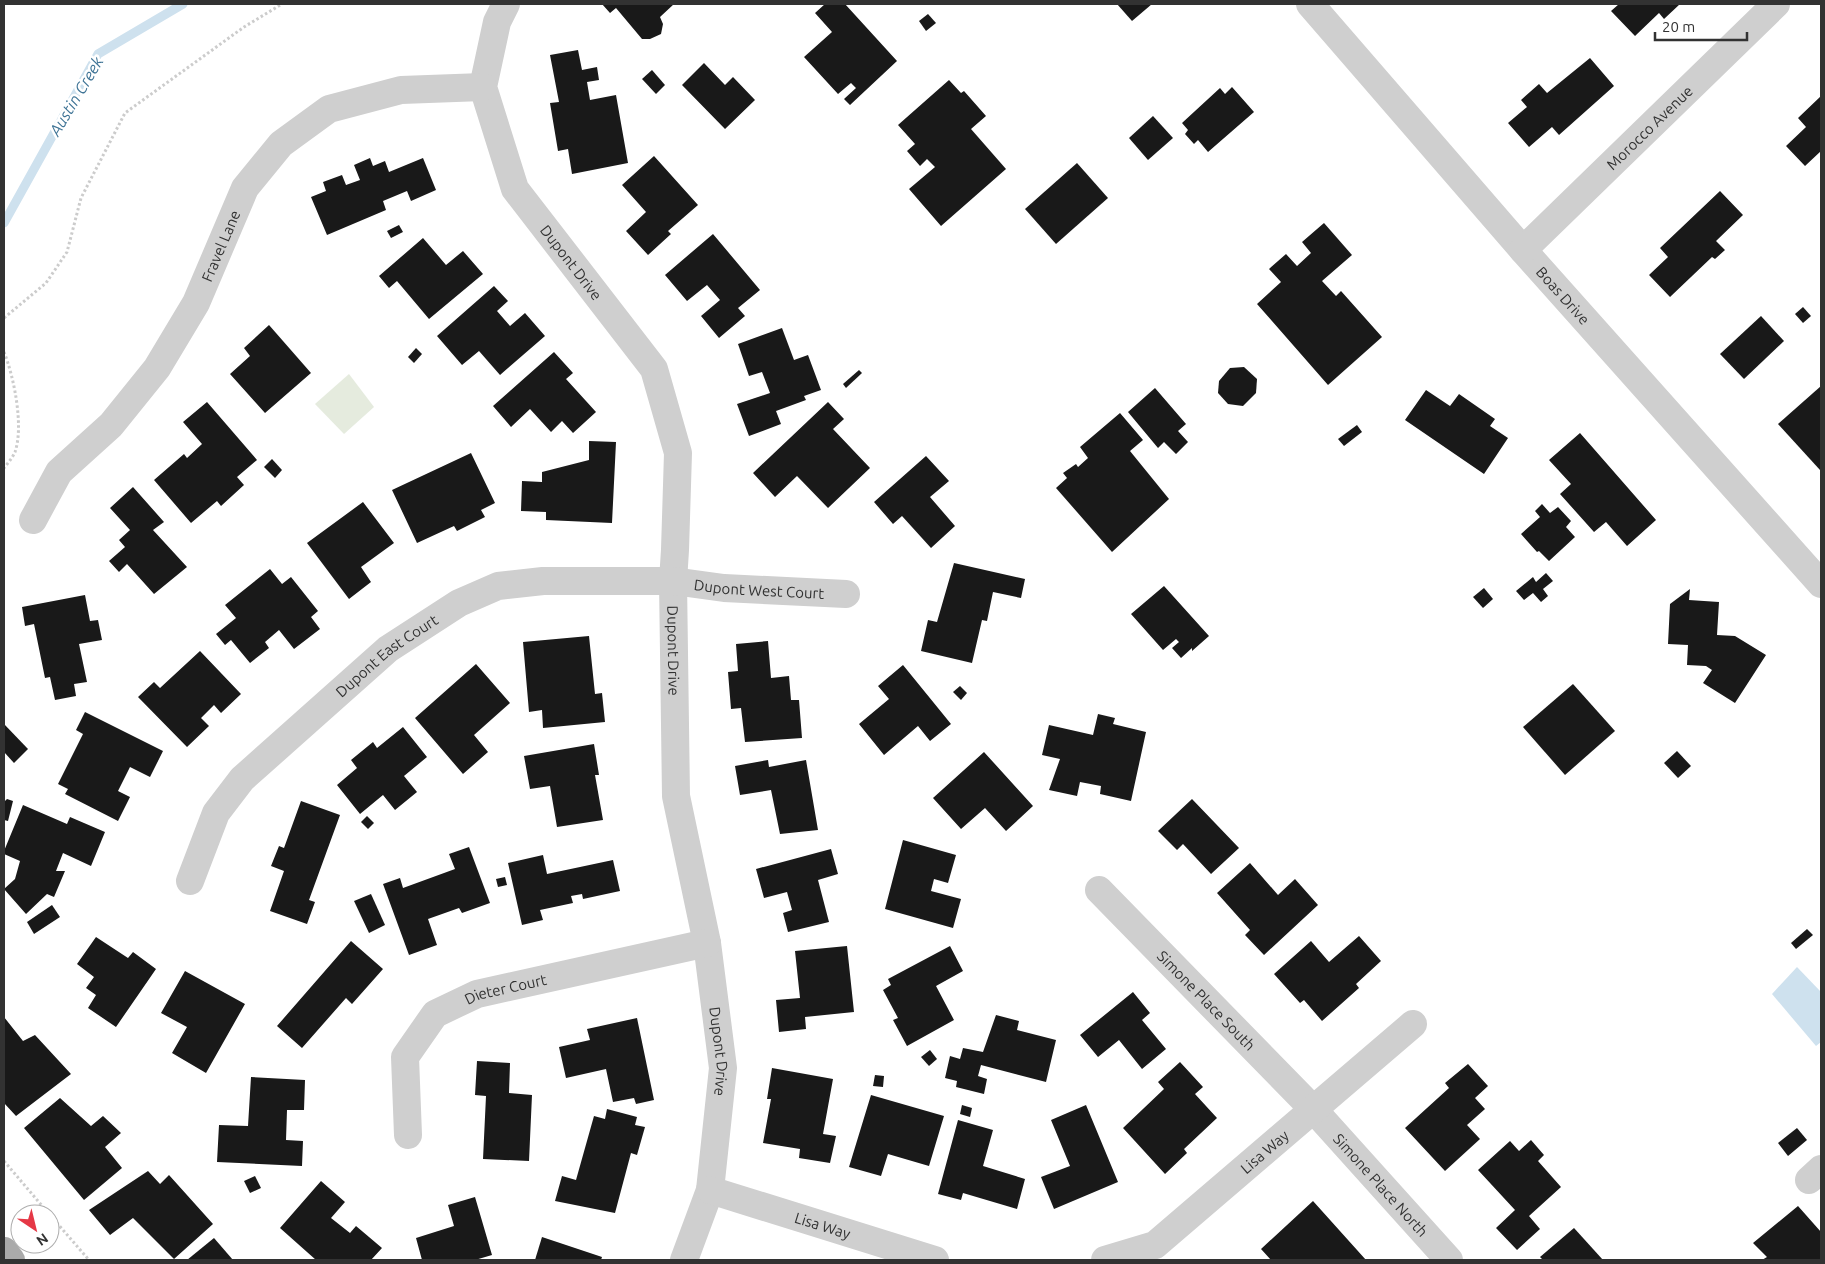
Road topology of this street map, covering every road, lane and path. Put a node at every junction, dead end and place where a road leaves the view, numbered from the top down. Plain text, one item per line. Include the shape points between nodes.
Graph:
1 (282, 4) edge
2 (506, 4) edge
3 (1310, 4) edge
4 (1776, 4) edge
5 (483, 87) junction
6 (1523, 250) junction
7 (4, 318) edge
8 (4, 352) edge
9 (4, 468) edge
10 (33, 520) dead end
11 (673, 582) junction
12 (1821, 584) edge
13 (846, 594) dead end
14 (190, 881) dead end
15 (1099, 890) dead end
16 (707, 943) junction
17 (1413, 1024) dead end
18 (1313, 1110) junction
19 (408, 1135) dead end
20 (4, 1161) edge
21 (710, 1190) junction
22 (41, 1204) edge
23 (60, 1226) edge
24 (4, 1251) edge
25 (12, 1260) edge
26 (89, 1260) edge
27 (684, 1260) edge
28 (935, 1260) edge
29 (1105, 1260) edge
30 (1449, 1260) edge

1 - 7 path via 244,27 125,113 81,198 67,252 46,283
2 - 5 street via 497,22
3 - 6 street, Boas Drive
4 - 6 street, Morocco Avenue
5 - 10 street, Fravel Lane via 401,90 329,109 281,144 245,188 196,302 157,368 111,425 59,472
5 - 11 street, Dupont Drive via 515,189 654,369 678,453
6 - 12 street, Boas Drive
8 - 9 path via 19,410 19,436 15,454
11 - 13 street, Dupont West Court
11 - 14 street, Dupont East Court via 543,580 498,586 459,603 388,649 242,778 216,813
11 - 16 street, Dupont Drive via 676,796
15 - 18 street, Simone Place South
16 - 19 street, Dieter Court via 477,994 436,1014 405,1057
16 - 21 street, Dupont Drive via 723,1068
17 - 18 street, Lisa Way
18 - 29 street, Lisa Way via 1155,1245
18 - 30 street, Simone Place North
20 - 22 path
21 - 27 street, Dupont Drive
21 - 28 street, Lisa Way
23 - 26 path
24 - 25 main road

